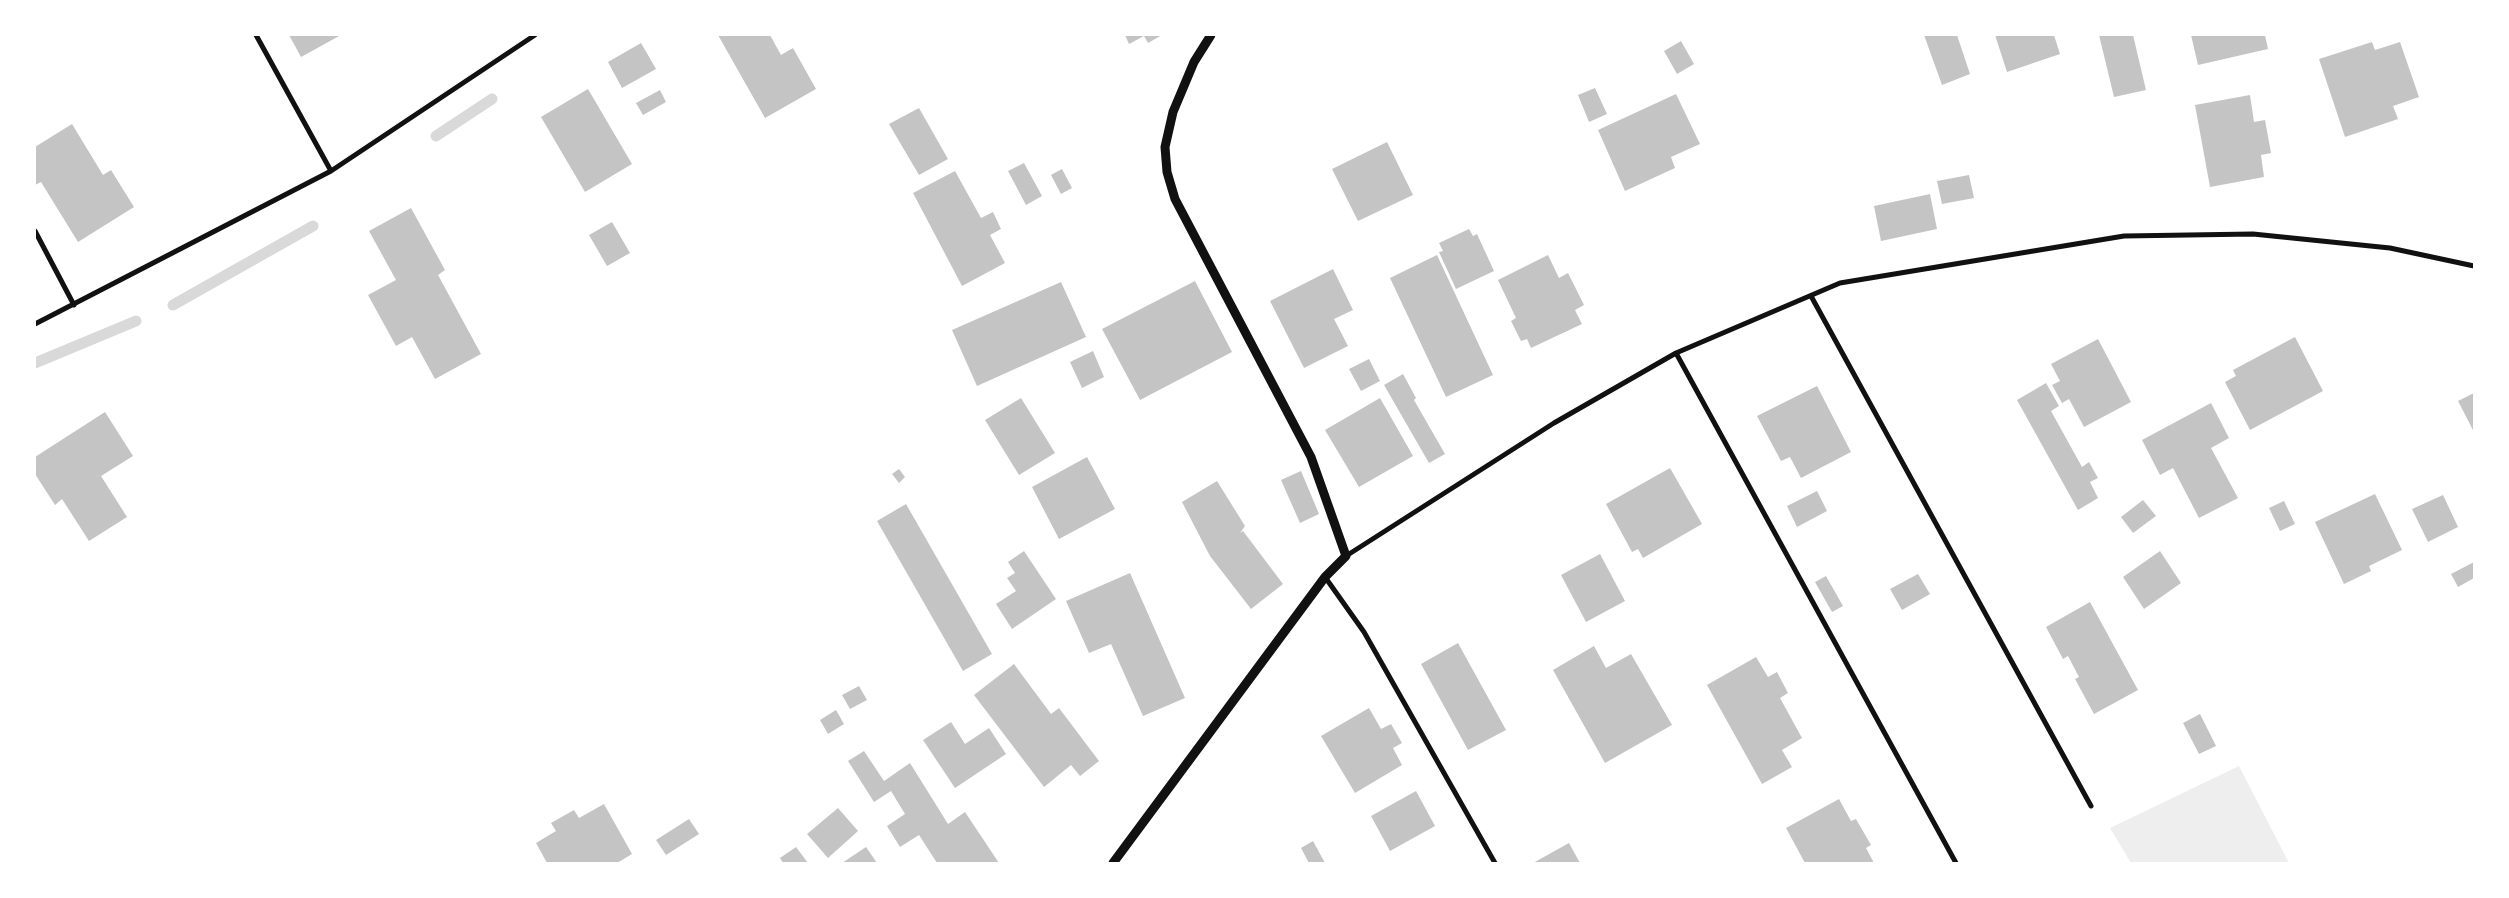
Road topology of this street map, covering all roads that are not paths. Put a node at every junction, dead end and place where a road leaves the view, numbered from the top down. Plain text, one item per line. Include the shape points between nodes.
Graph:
1 (256, 35) edge
2 (535, 35) edge
3 (1211, 35) edge
4 (331, 171) junction
5 (35, 231) edge
6 (2474, 266) edge
7 (1811, 296) junction
8 (74, 305) junction
9 (35, 324) edge
10 (1676, 353) junction
11 (1346, 556) junction
12 (1325, 577) junction
13 (2090, 806) dead end
14 (1113, 863) edge
15 (1495, 863) edge
16 (1956, 863) edge

1 - 4 street
2 - 4 street
3 - 11 street via 1194,62 1173,112 1165,147 1167,172 1176,199 1311,457
4 - 8 street
5 - 8 street
6 - 7 street via 2390,248 2253,234 2124,236 1840,283
7 - 10 street
7 - 13 street
8 - 9 street
10 - 11 street via 1554,423
10 - 16 street
11 - 12 street
12 - 14 street
12 - 15 street via 1364,632

